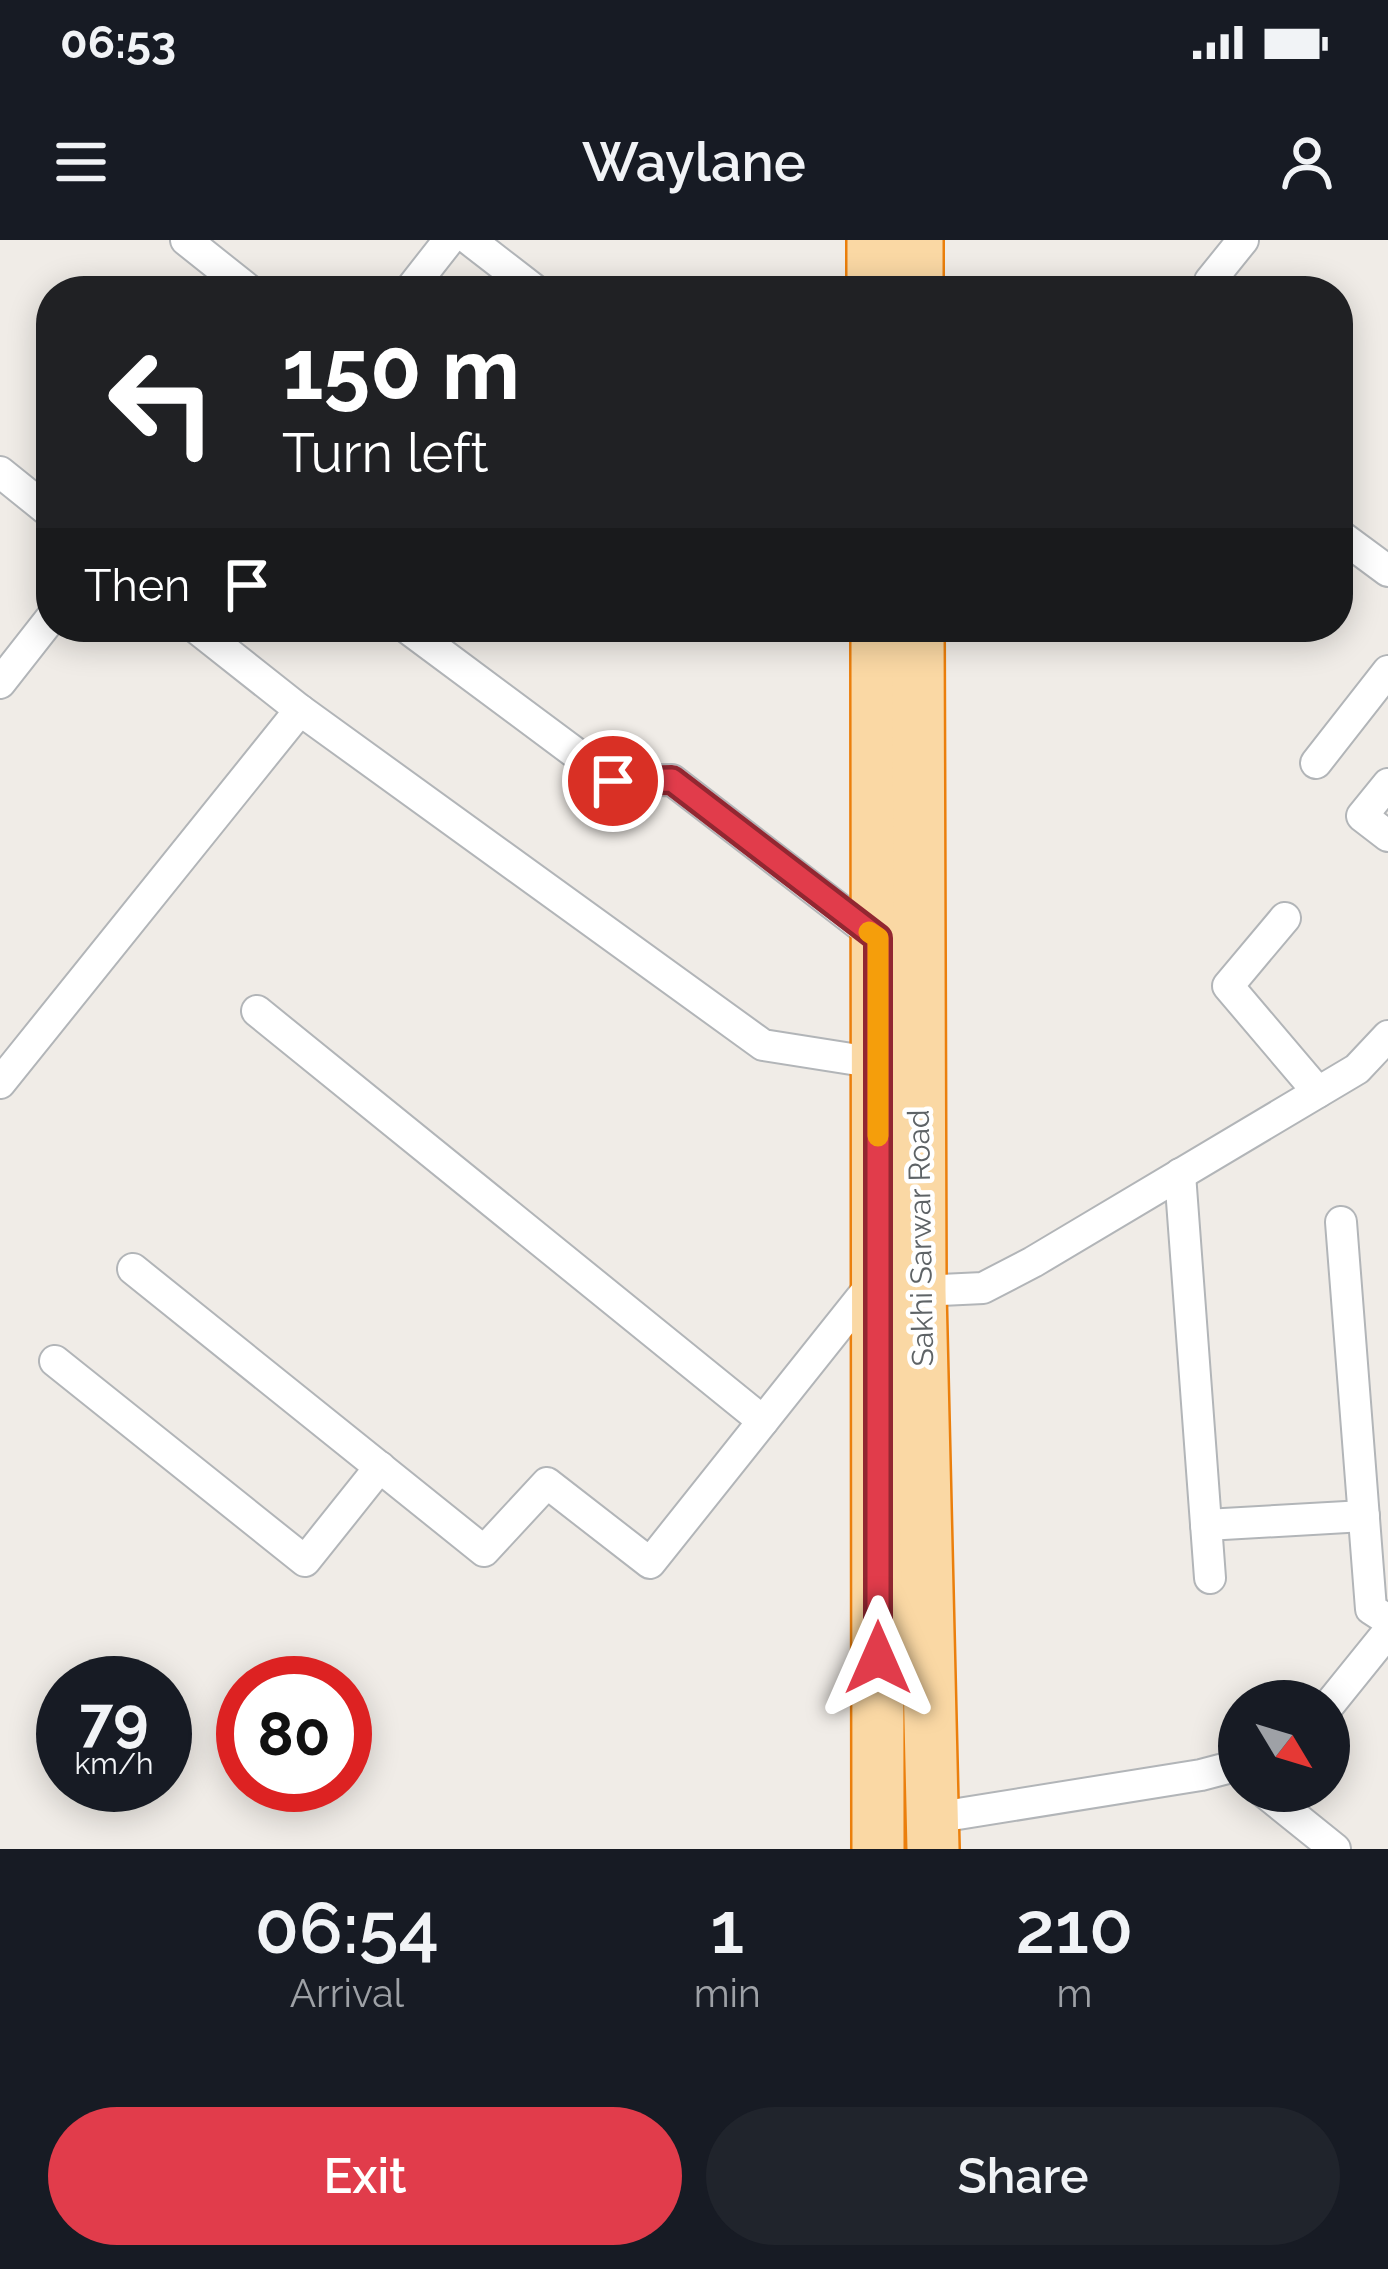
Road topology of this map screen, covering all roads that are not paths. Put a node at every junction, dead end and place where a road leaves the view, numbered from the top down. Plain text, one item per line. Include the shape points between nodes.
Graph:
1 (186, 240) edge
2 (449, 240) edge
3 (470, 240) edge
4 (873, 240) edge
5 (917, 240) edge
6 (1243, 240) edge
7 (231, 276) edge
8 (421, 276) edge
9 (517, 276) edge
10 (873, 276) edge
11 (917, 276) edge
12 (1214, 276) edge
13 (0, 472) edge
14 (36, 501) edge
15 (1353, 545) edge
16 (1388, 571) edge
17 (36, 637) edge
18 (214, 642) edge
19 (426, 642) edge
20 (877, 642) edge
21 (918, 642) edge
22 (1388, 670) edge
23 (0, 683) edge
24 (300, 710) junction
25 (1316, 763) dead end
26 (1388, 784) edge
27 (1388, 836) edge
28 (1285, 918) dead end
29 (878, 938) junction
30 (257, 1011) dead end
31 (1388, 1036) edge
32 (878, 1063) junction
33 (0, 1083) edge
34 (1318, 1092) junction
35 (1180, 1174) junction
36 (1341, 1222) dead end
37 (133, 1269) dead end
38 (899, 1284) junction
39 (55, 1361) dead end
40 (764, 1421) junction
41 (380, 1467) junction
42 (1364, 1516) junction
43 (1206, 1526) junction
44 (1210, 1578) dead end
45 (1388, 1621) edge
46 (1388, 1632) edge
47 (1349, 1680) edge
48 (1218, 1772) edge
49 (1289, 1812) edge
50 (933, 1834) edge
51 (878, 1849) edge
52 (1335, 1849) edge

1 - 7 street
2 - 8 street
3 - 9 street
4 - 10 highway
5 - 11 highway
6 - 12 street
13 - 14 street
15 - 16 street
17 - 23 street
18 - 24 street
19 - 29 street via 613,781 672,780
20 - 29 highway, Sakhi Sarwar Road
21 - 38 highway, Sakhi Sarwar Road
22 - 25 street
24 - 32 street via 763,1045
24 - 33 street
26 - 27 street via 1362,817
28 - 34 street via 1228,986
29 - 32 highway, Sakhi Sarwar Road
30 - 40 street
31 - 34 street via 1357,1070
32 - 38 highway, Sakhi Sarwar Road
34 - 35 street
35 - 38 street via 983,1288
35 - 43 street
36 - 42 street
37 - 41 street
38 - 40 street
38 - 50 highway, Sakhi Sarwar Road
38 - 51 highway, Sakhi Sarwar Road
39 - 41 street via 305,1561
40 - 41 street via 650,1563 547,1483 484,1551
42 - 43 street
42 - 45 street via 1371,1609
43 - 44 street
46 - 47 street
48 - 50 street
49 - 52 street

